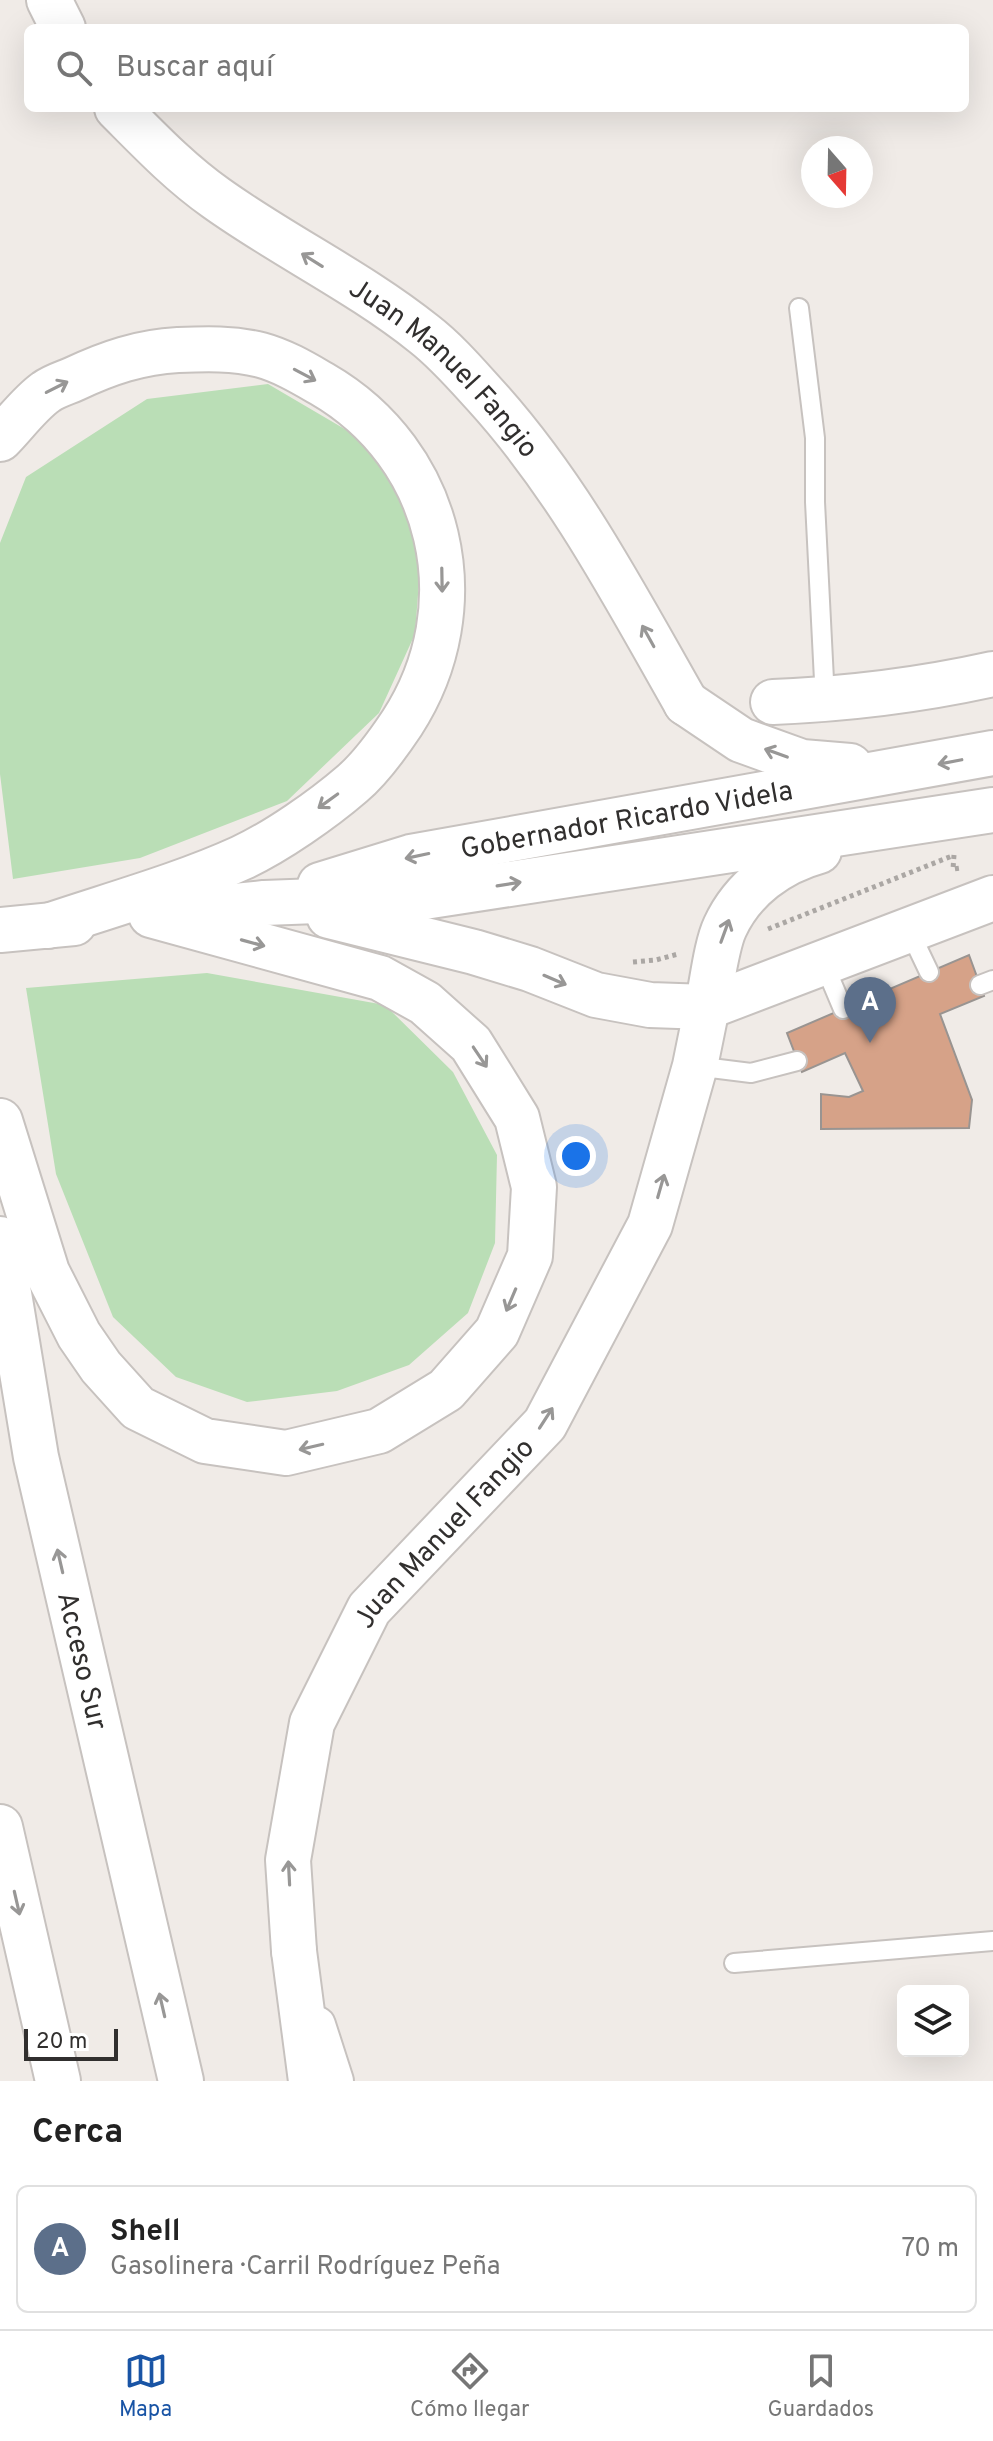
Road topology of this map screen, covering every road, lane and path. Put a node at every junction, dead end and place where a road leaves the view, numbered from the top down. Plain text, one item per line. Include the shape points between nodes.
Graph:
1 (49, 0) edge
2 (61, 24) edge
3 (121, 112) edge
4 (799, 308) dead end
5 (0, 439) edge
6 (993, 674) edge
7 (825, 700) junction
8 (773, 702) dead end
9 (993, 753) edge
10 (908, 770) junction
11 (993, 810) edge
12 (913, 824) junction
13 (993, 898) edge
14 (264, 903) junction
15 (151, 915) junction
16 (48, 926) junction
17 (0, 930) edge
18 (909, 930) junction
19 (824, 964) junction
20 (929, 972) dead end
21 (707, 1007) junction
22 (843, 1009) dead end
23 (797, 1061) dead end
24 (695, 1066) junction
25 (0, 1121) edge
26 (0, 1239) edge
27 (0, 1827) edge
28 (993, 1941) edge
29 (294, 1951) junction
30 (734, 1963) dead end
31 (58, 2081) edge
32 (181, 2081) edge
33 (311, 2081) edge
34 (335, 2081) edge

1 - 2 main road
10 -> 3 main road, Juan Manuel Fangio via 802,762 741,740 686,703 554,480 458,365 390,309 214,197
4 - 7 lane via 815,438
5 -> 16 main road via 46,391 110,362 156,351 221,348 262,356 343,396 380,429 411,471 434,524 443,575 439,637 418,698 354,783 243,857
6 - 7 main road
7 - 8 main road
9 -> 10 main road, Gobernador Ricardo Videla
10 -> 14 main road, Gobernador Ricardo Videla via 411,857
11 - 12 main road, Gobernador Ricardo Videla
14 -> 12 main road, Gobernador Ricardo Videla via 424,897
21 -> 12 main road, Juan Manuel Fangio via 723,929 748,889 797,857
13 - 18 main road
14 - 15 main road, Gobernador Ricardo Videla
14 -> 21 main road via 460,948 596,995 650,1005
15 - 16 main road, Gobernador Ricardo Videla
15 -> 25 main road via 380,978 425,1003 471,1044 517,1118 534,1187 530,1256 497,1332 446,1390 379,1431 286,1453 205,1441 138,1408 79,1335 47,1272
16 - 17 main road, Gobernador Ricardo Videla
18 - 19 main road
18 - 20 lane
19 - 21 main road
19 - 22 lane
21 - 24 main road, Juan Manuel Fangio
23 - 24 lane via 751,1073
29 -> 24 main road, Juan Manuel Fangio via 288,1860 312,1723 369,1609 545,1424 650,1225
32 -> 26 main road, Acceso Sur via 36,1457
27 -> 31 main road
28 - 30 lane
29 - 33 main road
29 - 34 street, Juan Manuel Fangio

